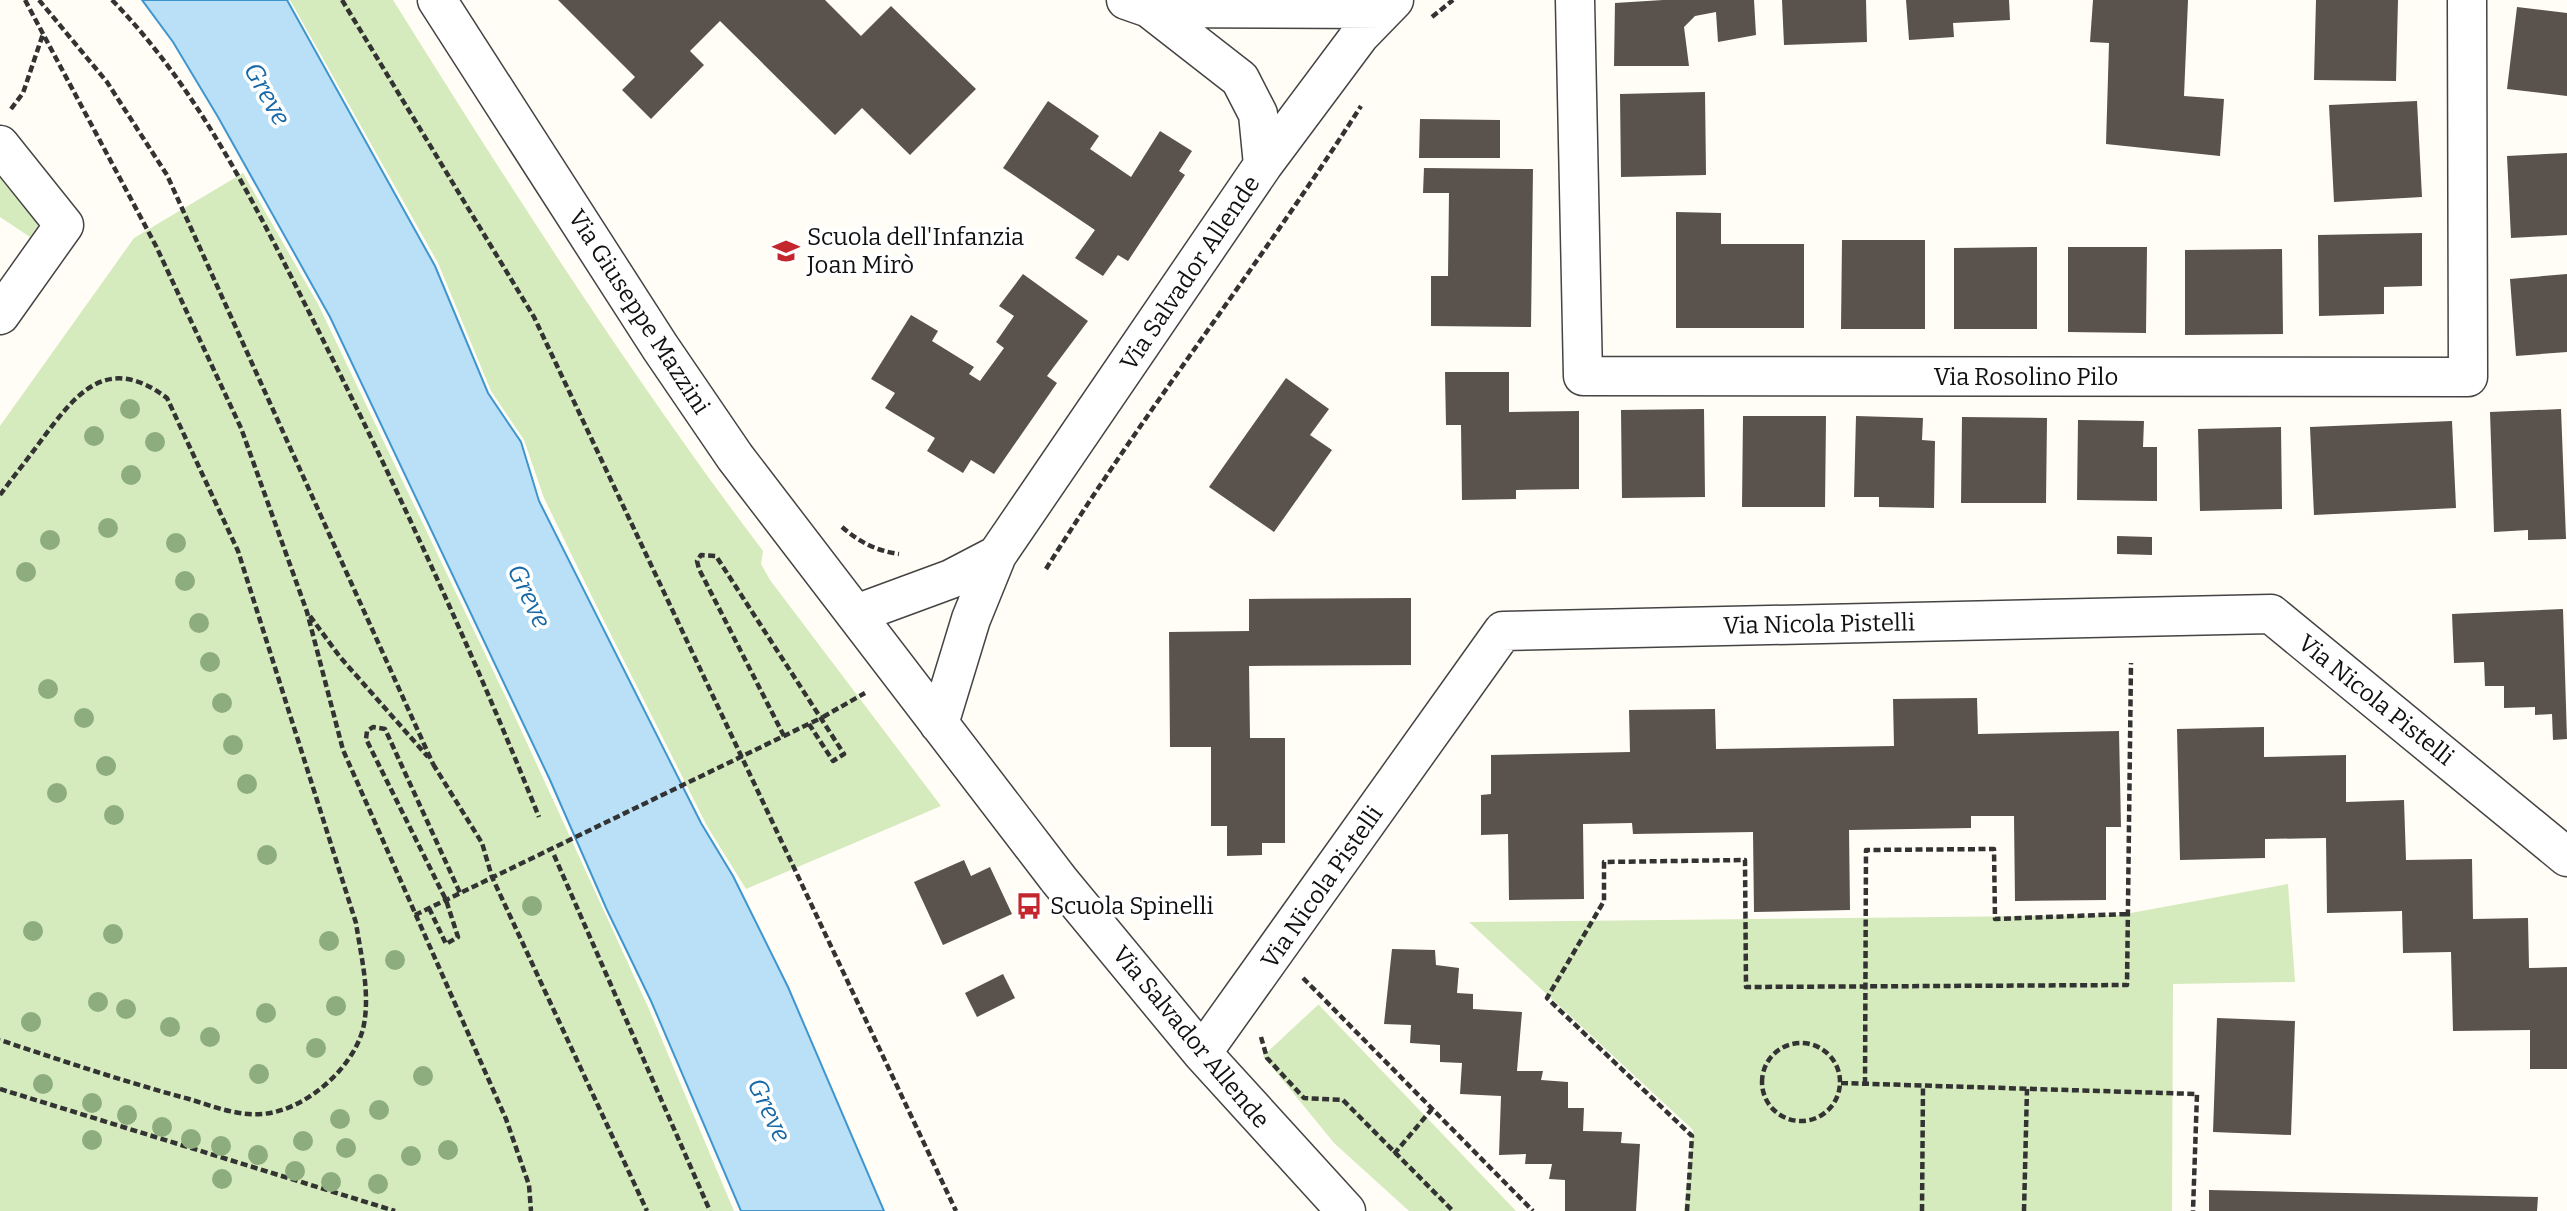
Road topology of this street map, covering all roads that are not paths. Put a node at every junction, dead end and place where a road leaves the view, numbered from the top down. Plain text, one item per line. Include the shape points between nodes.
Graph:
1 (438, 0) edge
2 (1576, 0) edge
3 (2467, 0) edge
4 (1138, 4) edge
5 (1313, 5) edge
6 (1390, 5) edge
7 (4, 129) edge
8 (1263, 165) junction
9 (0, 315) edge
10 (997, 555) junction
11 (856, 614) junction
12 (939, 724) junction
13 (2567, 857) edge
14 (1202, 1053) junction
15 (1346, 1211) edge

1 - 11 street, Via Giuseppe Mazzini via 660,347 735,457
2 - 3 street, Via Rosolino Pilo via 1583,376 2468,377
4 - 5 street
4 - 8 street via 1240,79 1258,114
5 - 6 street
6 - 8 street, Via Salvador Allende via 1360,35
7 - 9 street via 64,225
8 - 10 street, Via Salvador Allende
10 - 11 street, Via Salvador Allende via 951,579
10 - 12 street, Via Salvador Allende via 971,619
11 - 12 street, Via Salvador Allende
12 - 14 street, Via Salvador Allende via 1059,880
13 - 14 street, Via Nicola Pistelli via 2271,614 1503,631
14 - 15 street, Via Salvador Allende

